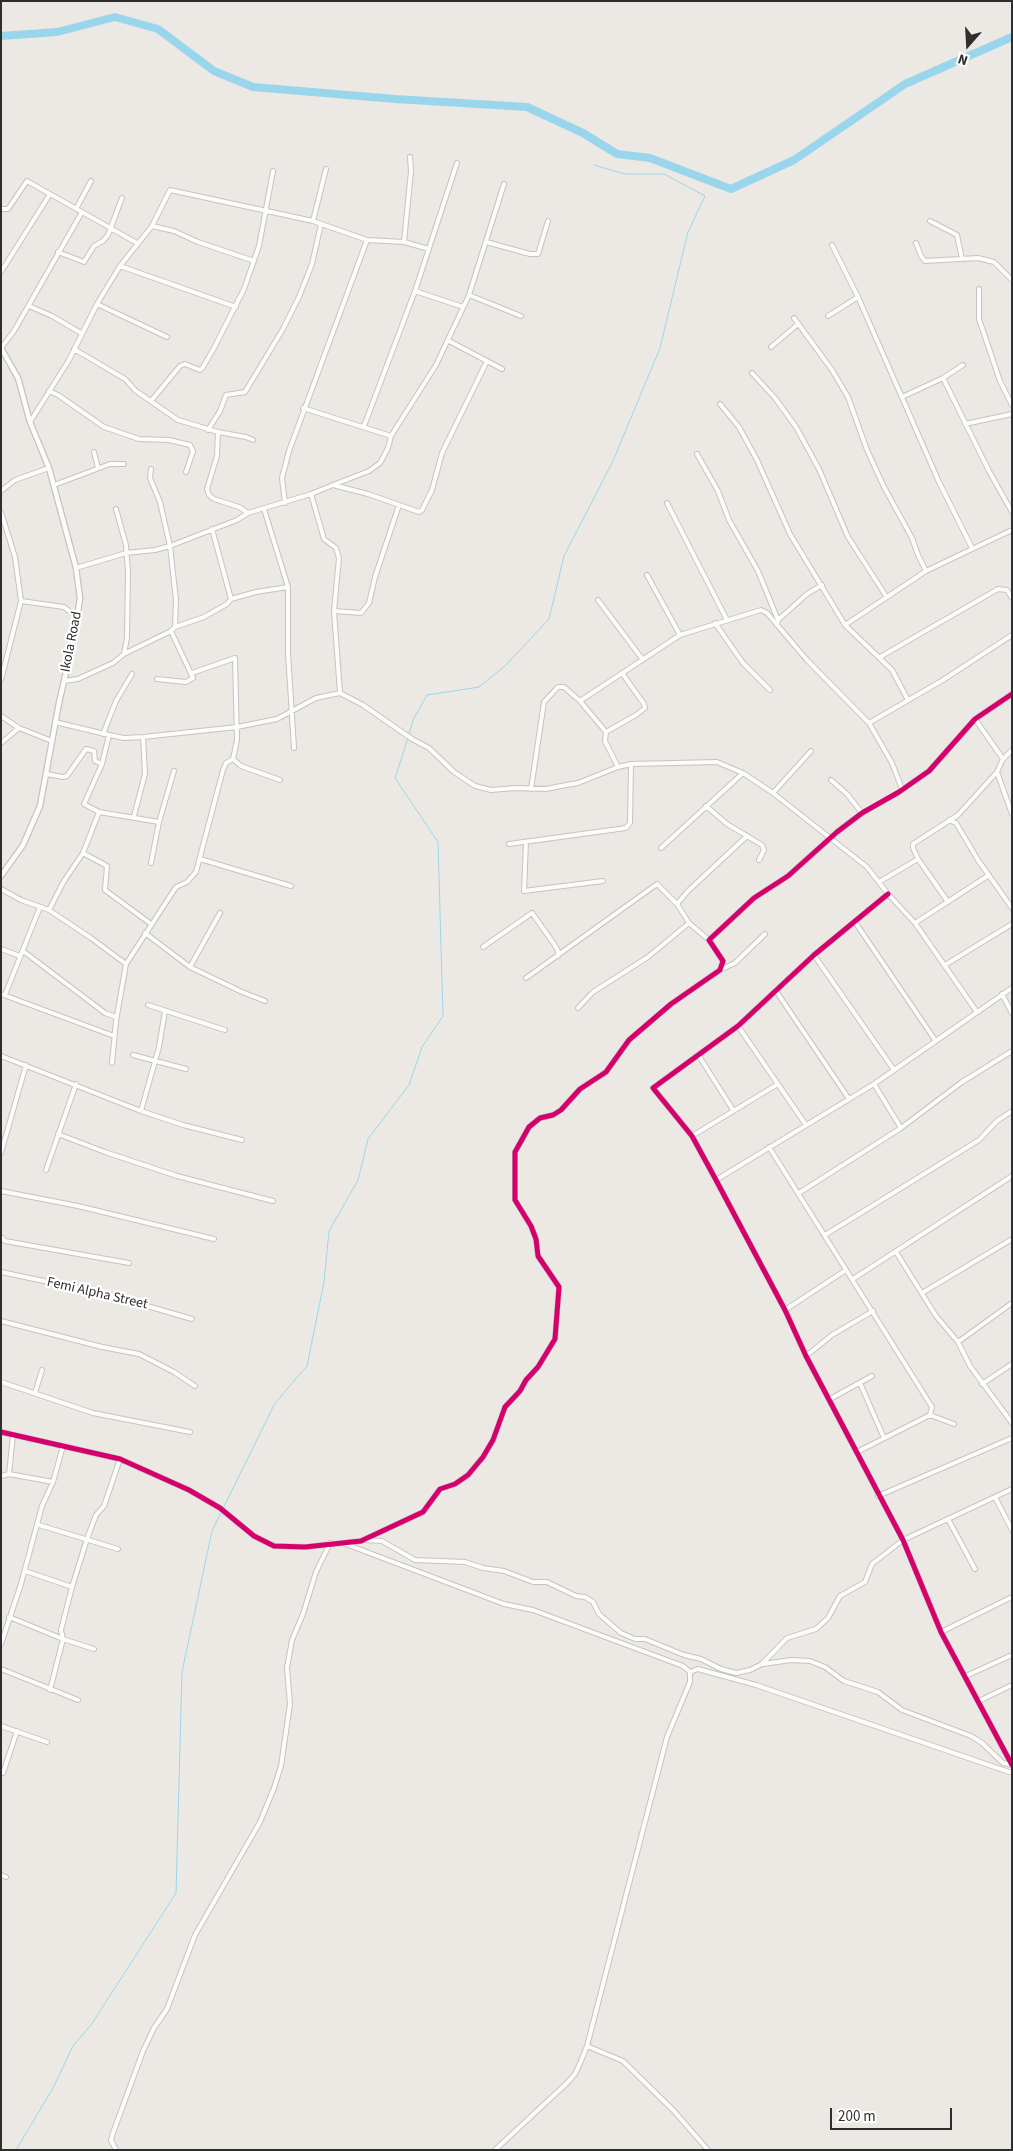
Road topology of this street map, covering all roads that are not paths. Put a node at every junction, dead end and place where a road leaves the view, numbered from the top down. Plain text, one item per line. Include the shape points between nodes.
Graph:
1 (410, 157) dead end
2 (457, 163) dead end
3 (326, 169) dead end
4 (273, 170) dead end
5 (91, 181) dead end
6 (504, 184) dead end
7 (50, 194) junction
8 (122, 198) dead end
9 (1, 209) edge
10 (76, 209) junction
11 (82, 212) junction
12 (265, 212) junction
13 (313, 221) junction
14 (930, 221) dead end
15 (548, 222) dead end
16 (321, 224) junction
17 (152, 226) junction
18 (109, 228) junction
19 (367, 240) junction
20 (137, 242) junction
21 (404, 242) junction
22 (486, 242) junction
23 (916, 243) dead end
24 (832, 244) dead end
25 (429, 249) junction
26 (58, 252) junction
27 (962, 259) junction
28 (254, 261) junction
29 (120, 266) junction
30 (1, 272) edge
31 (1012, 280) edge
32 (979, 289) dead end
33 (415, 291) junction
34 (468, 295) junction
35 (858, 297) junction
36 (97, 304) junction
37 (28, 306) junction
38 (236, 307) junction
39 (463, 307) junction
40 (521, 316) dead end
41 (828, 316) dead end
42 (794, 318) dead end
43 (798, 324) junction
44 (81, 333) junction
45 (167, 337) dead end
46 (449, 341) junction
47 (771, 347) dead end
48 (74, 348) junction
49 (2, 351) edge
50 (487, 361) junction
51 (963, 366) dead end
52 (502, 369) dead end
53 (752, 373) dead end
54 (943, 378) junction
55 (49, 391) junction
56 (902, 397) junction
57 (151, 401) junction
58 (720, 404) dead end
59 (1012, 405) edge
60 (304, 408) junction
61 (1012, 414) edge
62 (30, 422) junction
63 (965, 424) junction
64 (364, 426) junction
65 (208, 430) junction
66 (218, 432) junction
67 (391, 436) junction
68 (253, 440) dead end
69 (94, 452) dead end
70 (697, 454) dead end
71 (124, 464) dead end
72 (50, 468) junction
73 (98, 468) junction
74 (151, 469) dead end
75 (186, 472) dead end
76 (54, 485) junction
77 (333, 485) junction
78 (1, 490) edge
79 (311, 494) junction
80 (284, 503) junction
81 (667, 503) dead end
82 (399, 505) junction
83 (264, 508) junction
84 (116, 509) dead end
85 (1, 512) edge
86 (1012, 512) edge
87 (248, 513) junction
88 (212, 528) junction
89 (1012, 530) edge
90 (170, 546) junction
91 (972, 548) junction
92 (126, 553) junction
93 (76, 568) junction
94 (926, 571) junction
95 (647, 575) dead end
96 (822, 585) junction
97 (288, 587) junction
98 (886, 596) junction
99 (1012, 598) edge
100 (231, 599) junction
101 (598, 600) dead end
102 (21, 601) junction
103 (334, 612) junction
104 (78, 618) junction
105 (728, 620) junction
106 (778, 622) junction
107 (714, 623) junction
108 (845, 625) junction
109 (175, 627) junction
110 (171, 631) junction
111 (680, 635) junction
112 (1012, 635) edge
113 (124, 654) junction
114 (1, 656) edge
115 (880, 657) junction
116 (8, 658) junction
117 (643, 660) junction
118 (192, 673) junction
119 (622, 673) junction
120 (132, 674) dead end
121 (157, 679) dead end
122 (1, 680) edge
123 (64, 681) junction
124 (770, 690) dead end
125 (340, 693) junction
126 (1012, 694) edge
127 (908, 700) junction
128 (580, 701) junction
129 (291, 713) junction
130 (1, 716) edge
131 (975, 719) junction
132 (55, 722) junction
133 (869, 722) junction
134 (237, 727) junction
135 (19, 728) junction
136 (606, 732) junction
137 (103, 734) junction
138 (109, 735) junction
139 (143, 737) junction
140 (52, 741) junction
141 (1, 743) edge
142 (294, 748) dead end
143 (1012, 750) edge
144 (811, 751) dead end
145 (233, 759) junction
146 (1003, 759) junction
147 (102, 764) junction
148 (631, 764) junction
149 (618, 766) junction
150 (174, 771) dead end
151 (997, 772) junction
152 (46, 774) junction
153 (743, 774) junction
154 (280, 780) dead end
155 (831, 780) dead end
156 (531, 788) junction
157 (902, 789) junction
158 (773, 793) junction
159 (1010, 804) edge
160 (706, 806) junction
161 (99, 812) junction
162 (862, 813) junction
163 (1012, 814) edge
164 (958, 815) junction
165 (134, 816) junction
166 (949, 820) junction
167 (158, 822) junction
168 (956, 823) junction
169 (837, 832) junction
170 (826, 834) junction
171 (747, 836) junction
172 (831, 838) junction
173 (526, 842) junction
174 (509, 844) dead end
175 (661, 848) dead end
176 (83, 854) junction
177 (200, 859) junction
178 (918, 859) junction
179 (759, 860) dead end
180 (151, 863) dead end
181 (988, 875) junction
182 (1, 876) edge
183 (603, 881) dead end
184 (879, 882) junction
185 (291, 886) dead end
186 (1, 889) edge
187 (888, 894) junction
188 (948, 902) junction
189 (677, 904) junction
190 (40, 907) junction
191 (1012, 908) edge
192 (49, 910) junction
193 (220, 914) dead end
194 (855, 922) junction
195 (689, 923) junction
196 (915, 923) junction
197 (151, 924) junction
198 (1012, 924) edge
199 (145, 933) junction
200 (765, 934) dead end
201 (708, 940) junction
202 (483, 947) dead end
203 (1, 948) edge
204 (23, 951) junction
205 (814, 955) junction
206 (20, 956) junction
207 (558, 956) junction
208 (126, 964) junction
209 (945, 964) junction
210 (190, 966) junction
211 (720, 970) junction
212 (526, 978) dead end
213 (1012, 988) edge
214 (776, 991) junction
215 (1002, 994) junction
216 (3, 995) edge
217 (265, 1001) dead end
218 (148, 1005) dead end
219 (578, 1008) dead end
220 (165, 1011) junction
221 (976, 1012) junction
222 (1012, 1013) edge
223 (116, 1017) junction
224 (738, 1026) junction
225 (226, 1030) dead end
226 (114, 1036) junction
227 (935, 1040) junction
228 (1012, 1051) edge
229 (133, 1055) dead end
230 (1, 1056) edge
231 (699, 1056) junction
232 (154, 1060) junction
233 (112, 1063) dead end
234 (26, 1065) junction
235 (186, 1069) dead end
236 (894, 1070) junction
237 (76, 1084) junction
238 (778, 1084) junction
239 (874, 1084) junction
240 (849, 1099) junction
241 (733, 1110) junction
242 (141, 1111) junction
243 (1012, 1111) edge
244 (806, 1124) junction
245 (901, 1128) junction
246 (58, 1134) junction
247 (692, 1136) junction
248 (242, 1140) dead end
249 (769, 1148) junction
250 (1, 1153) edge
251 (46, 1170) dead end
252 (1012, 1176) edge
253 (716, 1180) junction
254 (1, 1191) edge
255 (799, 1193) junction
256 (273, 1201) dead end
257 (825, 1235) junction
258 (1, 1237) edge
259 (1012, 1238) edge
260 (214, 1239) dead end
261 (896, 1252) junction
262 (129, 1263) dead end
263 (846, 1270) junction
264 (1, 1272) edge
265 (853, 1279) junction
266 (922, 1293) junction
267 (1012, 1303) edge
268 (783, 1308) junction
269 (873, 1311) junction
270 (192, 1319) dead end
271 (1, 1321) edge
272 (958, 1342) junction
273 (806, 1356) junction
274 (1012, 1364) edge
275 (42, 1370) dead end
276 (872, 1376) dead end
277 (1, 1382) edge
278 (860, 1383) junction
279 (982, 1384) junction
280 (195, 1386) dead end
281 (35, 1393) junction
282 (830, 1399) junction
283 (930, 1415) junction
284 (1012, 1423) edge
285 (954, 1424) dead end
286 (1, 1432) edge
287 (190, 1432) dead end
288 (13, 1435) junction
289 (884, 1438) junction
290 (1012, 1438) edge
291 (63, 1446) junction
292 (858, 1452) junction
293 (120, 1459) junction
294 (9, 1474) junction
295 (1, 1476) edge
296 (53, 1482) junction
297 (1012, 1489) edge
298 (878, 1496) junction
299 (995, 1497) junction
300 (948, 1519) junction
301 (39, 1525) junction
302 (1012, 1530) edge
303 (87, 1539) junction
304 (903, 1540) junction
305 (361, 1541) junction
306 (340, 1542) junction
307 (330, 1543) junction
308 (118, 1549) dead end
309 (975, 1569) dead end
310 (25, 1572) junction
311 (72, 1587) junction
312 (1012, 1597) edge
313 (9, 1617) junction
314 (942, 1632) junction
315 (63, 1639) junction
316 (1, 1644) edge
317 (94, 1649) dead end
318 (1012, 1655) edge
319 (762, 1664) junction
320 (1, 1670) edge
321 (690, 1672) junction
322 (966, 1676) junction
323 (1012, 1685) edge
324 (50, 1690) junction
325 (78, 1700) dead end
326 (979, 1701) junction
327 (1, 1726) edge
328 (16, 1731) junction
329 (47, 1742) dead end
330 (1012, 1765) edge
331 (1012, 1772) edge
332 (3, 1773) dead end
333 (587, 2046) junction
334 (116, 2150) edge
335 (495, 2150) edge
336 (708, 2150) edge

1 - 21 street
2 - 25 street
3 - 13 street
4 - 12 street
5 - 10 street
6 - 22 street
7 - 9 street via 26,181 8,209
7 - 10 street
7 - 30 street
8 - 18 street
10 - 11 street
11 - 18 street
11 - 26 street
12 - 13 street
12 - 17 street via 172,190 167,192
12 - 28 street
13 - 16 street
14 - 27 street via 957,235
15 - 22 street via 538,254
16 - 19 street
16 - 65 street via 312,264 282,329 245,392 226,395
17 - 20 street
17 - 28 street
18 - 20 street
18 - 26 street via 108,235 94,246 84,262
19 - 21 street
19 - 60 street
20 - 29 street
21 - 25 street
22 - 34 street
23 - 27 street via 925,261
24 - 35 street
25 - 33 street
26 - 37 street
27 - 31 street via 994,262
28 - 38 street
29 - 36 street
29 - 38 street
32 - 59 street via 979,319 1000,381
33 - 39 street
33 - 64 street
34 - 39 street
34 - 40 street
35 - 41 street
35 - 56 street
36 - 44 street
36 - 45 street
37 - 44 street
37 - 49 street
38 - 57 street via 204,367 200,370 185,364 180,366
39 - 46 street
42 - 43 street
43 - 47 street
43 - 94 street via 848,397 867,450
44 - 48 street
46 - 50 street
46 - 67 street
48 - 55 street
48 - 57 street via 125,379
49 - 62 street, Ikola Road via 18,378
50 - 52 street
50 - 82 street via 442,453 424,507 419,512
51 - 54 street
53 - 98 street via 796,426 819,468 848,537
54 - 56 street
54 - 63 street
55 - 62 street
55 - 75 street via 104,427 139,439 187,443 193,451
56 - 91 street
57 - 65 street via 178,420
58 - 96 street via 739,427 790,534
60 - 64 street
60 - 80 street via 282,478
61 - 63 street
62 - 72 street, Ikola Road
63 - 86 street
64 - 67 street
65 - 66 street
66 - 68 street
66 - 87 street via 217,456 206,489 214,499
67 - 77 street via 380,463
69 - 73 street
70 - 106 street via 758,571
71 - 73 street
72 - 76 street, Ikola Road
72 - 78 street via 15,480
73 - 76 street
74 - 90 street via 150,478 160,502
76 - 93 street, Ikola Road
77 - 79 street
77 - 82 street
79 - 80 street
79 - 103 street via 324,539 336,548 338,554
80 - 83 street
81 - 105 street
82 - 103 street via 369,603 361,613
83 - 87 street
83 - 97 street
84 - 92 street
85 - 102 street via 15,557
87 - 88 street
88 - 90 street
88 - 100 street
89 - 91 street
90 - 92 street
90 - 109 street via 176,600
91 - 94 street
92 - 93 street
92 - 113 street via 129,605
93 - 104 street, Ikola Road via 80,598
94 - 98 street
95 - 111 street
96 - 106 street
96 - 108 street
97 - 100 street
97 - 129 street
98 - 108 street
99 - 115 street via 1006,590 998,588
100 - 109 street via 204,617
101 - 117 street
102 - 104 street via 64,607
102 - 116 street
103 - 125 street
104 - 123 street, Ikola Road
105 - 106 street via 761,610
105 - 107 street
106 - 133 street via 806,660
107 - 111 street
107 - 124 street via 743,663
108 - 115 street
109 - 110 street
110 - 113 street
110 - 118 street
111 - 117 street
112 - 127 street
113 - 123 street via 114,663 78,679
114 - 116 street
115 - 127 street
116 - 122 street
117 - 119 street
118 - 121 street via 190,681 186,682
118 - 134 street via 235,658
119 - 128 street
119 - 136 street via 645,708
120 - 137 street via 116,700
123 - 132 street, Ikola Road
125 - 129 street via 316,698
125 - 156 street via 429,748 454,772 475,786 491,790
126 - 131 street
127 - 133 street
128 - 136 street
128 - 156 street via 561,686 544,702
129 - 134 street
129 - 142 street
130 - 135 street
131 - 146 street
131 - 157 street via 929,771
132 - 137 street
132 - 140 street, Ikola Road
133 - 157 street via 892,763
134 - 139 street
134 - 145 street
135 - 140 street
135 - 141 street
136 - 149 street via 605,741
137 - 138 street
138 - 139 street
138 - 147 street
139 - 165 street via 145,774
140 - 152 street, Ikola Road
143 - 146 street
144 - 158 street
145 - 154 street via 248,769
145 - 177 street via 226,763
146 - 151 street
147 - 152 street via 95,761 94,751 86,748 67,776
147 - 161 street via 84,804
148 - 149 street
148 - 153 street via 717,762
148 - 173 street via 629,826
149 - 156 street via 578,783 546,789
150 - 167 street
151 - 159 street
151 - 164 street
152 - 182 street, Ikola Road via 40,806 30,832 14,861
153 - 158 street
153 - 160 street
155 - 162 street via 848,794
157 - 162 street
158 - 170 street
159 - 163 street
160 - 171 street
160 - 175 street
161 - 165 street
161 - 176 street
162 - 169 street
164 - 166 street
164 - 168 street
165 - 167 street
166 - 168 street
166 - 178 street via 915,842 913,848
167 - 180 street
168 - 181 street
169 - 170 street
169 - 172 street
170 - 172 street
171 - 179 street via 764,847
171 - 189 street
172 - 184 street via 867,867
172 - 201 street via 788,876 754,898
173 - 174 street
173 - 183 street via 524,891
176 - 192 street
176 - 197 street via 107,866 105,890
177 - 185 street
177 - 197 street via 192,878 176,887
178 - 184 street
178 - 188 street
181 - 188 street
181 - 191 street
184 - 187 street
186 - 190 street
187 - 194 street
187 - 196 street
188 - 196 street
189 - 195 street
189 - 207 street via 657,884
190 - 192 street
190 - 204 street
192 - 208 street
193 - 210 street
194 - 205 street
194 - 227 street
195 - 201 street
195 - 219 street via 648,957 593,992
196 - 209 street
197 - 199 street
198 - 209 street
199 - 208 street
199 - 210 street
200 - 211 street via 735,963
201 - 211 street via 723,961
202 - 207 street via 532,912 554,944
203 - 206 street
204 - 206 street
204 - 223 street via 106,1013
205 - 214 street
205 - 236 street
206 - 216 street
207 - 212 street
208 - 223 street
209 - 221 street
210 - 217 street
211 - 305 street via 671,1004 629,1040 606,1072 580,1089 560,1110 540,1118 529,1128 515,1152 516,1200 531,1226 538,1256 559,1287 553,1345 516,1397 505,1407 487,1451 468,1475 440,1489 423,1512
213 - 215 street
214 - 224 street
214 - 240 street
215 - 221 street
215 - 222 street
216 - 226 street
218 - 220 street
220 - 225 street
220 - 232 street
221 - 227 street
223 - 226 street
224 - 231 street
224 - 238 street
226 - 233 street
227 - 236 street
228 - 245 street via 962,1082
229 - 232 street
230 - 234 street
231 - 241 street
231 - 247 street via 654,1088
232 - 235 street
232 - 242 street
234 - 237 street
234 - 250 street
236 - 239 street
237 - 242 street
237 - 246 street
238 - 241 street
238 - 244 street
239 - 240 street
239 - 245 street
240 - 244 street
241 - 247 street
242 - 248 street
243 - 257 street via 979,1140
244 - 249 street
245 - 255 street
246 - 251 street
246 - 256 street via 177,1176
247 - 253 street
249 - 253 street
249 - 255 street
252 - 261 street
253 - 268 street
254 - 260 street
255 - 257 street
257 - 263 street
258 - 262 street via 5,1241
259 - 266 street
261 - 265 street
261 - 266 street
263 - 265 street
263 - 268 street
264 - 270 street, Femi Alpha Street via 106,1294
265 - 269 street
266 - 272 street
267 - 272 street
268 - 273 street
269 - 273 street via 832,1335
269 - 283 street via 932,1407
271 - 280 street via 139,1354
272 - 279 street
273 - 282 street
274 - 279 street
275 - 281 street
276 - 278 street
277 - 281 street
278 - 282 street
278 - 289 street
279 - 284 street
281 - 287 street via 100,1414
282 - 292 street
283 - 285 street
283 - 289 street
286 - 288 street
288 - 291 street
288 - 294 street
289 - 292 street
290 - 298 street
291 - 293 street
291 - 296 street
292 - 298 street
293 - 303 street via 104,1506 96,1515
293 - 307 street via 189,1490 220,1508 266,1543 305,1547
294 - 295 street
294 - 296 street
296 - 301 street via 42,1506
297 - 299 street
298 - 304 street
299 - 300 street
299 - 302 street
300 - 304 street
300 - 309 street
301 - 303 street
301 - 310 street
303 - 308 street
303 - 311 street
304 - 314 street
304 - 319 street via 872,1564 865,1582 840,1596 828,1618 816,1629 787,1638
305 - 306 street
305 - 319 street via 382,1541 415,1560 464,1562 533,1582 547,1582 593,1602 599,1614 621,1633 701,1659 721,1669 736,1673
306 - 307 street
306 - 321 street via 504,1604 533,1610 595,1633 683,1666
307 - 334 street via 292,1640 287,1668 290,1704 281,1766 274,1788 260,1822 195,1935 167,2009 143,2051 113,2132 111,2140
310 - 311 street
310 - 313 street
311 - 315 street via 61,1630
312 - 314 street
313 - 315 street
313 - 316 street
314 - 322 street
315 - 317 street
315 - 324 street
318 - 322 street
319 - 330 street via 800,1660 825,1667 844,1681 878,1692 902,1710 971,1736 1003,1763
320 - 324 street
321 - 331 street via 698,1669 756,1685
321 - 333 street via 690,1682 667,1738
322 - 326 street
323 - 326 street
324 - 325 street
326 - 330 street
327 - 328 street
328 - 329 street
328 - 332 street
333 - 335 street via 567,2084
333 - 336 street via 623,2061

